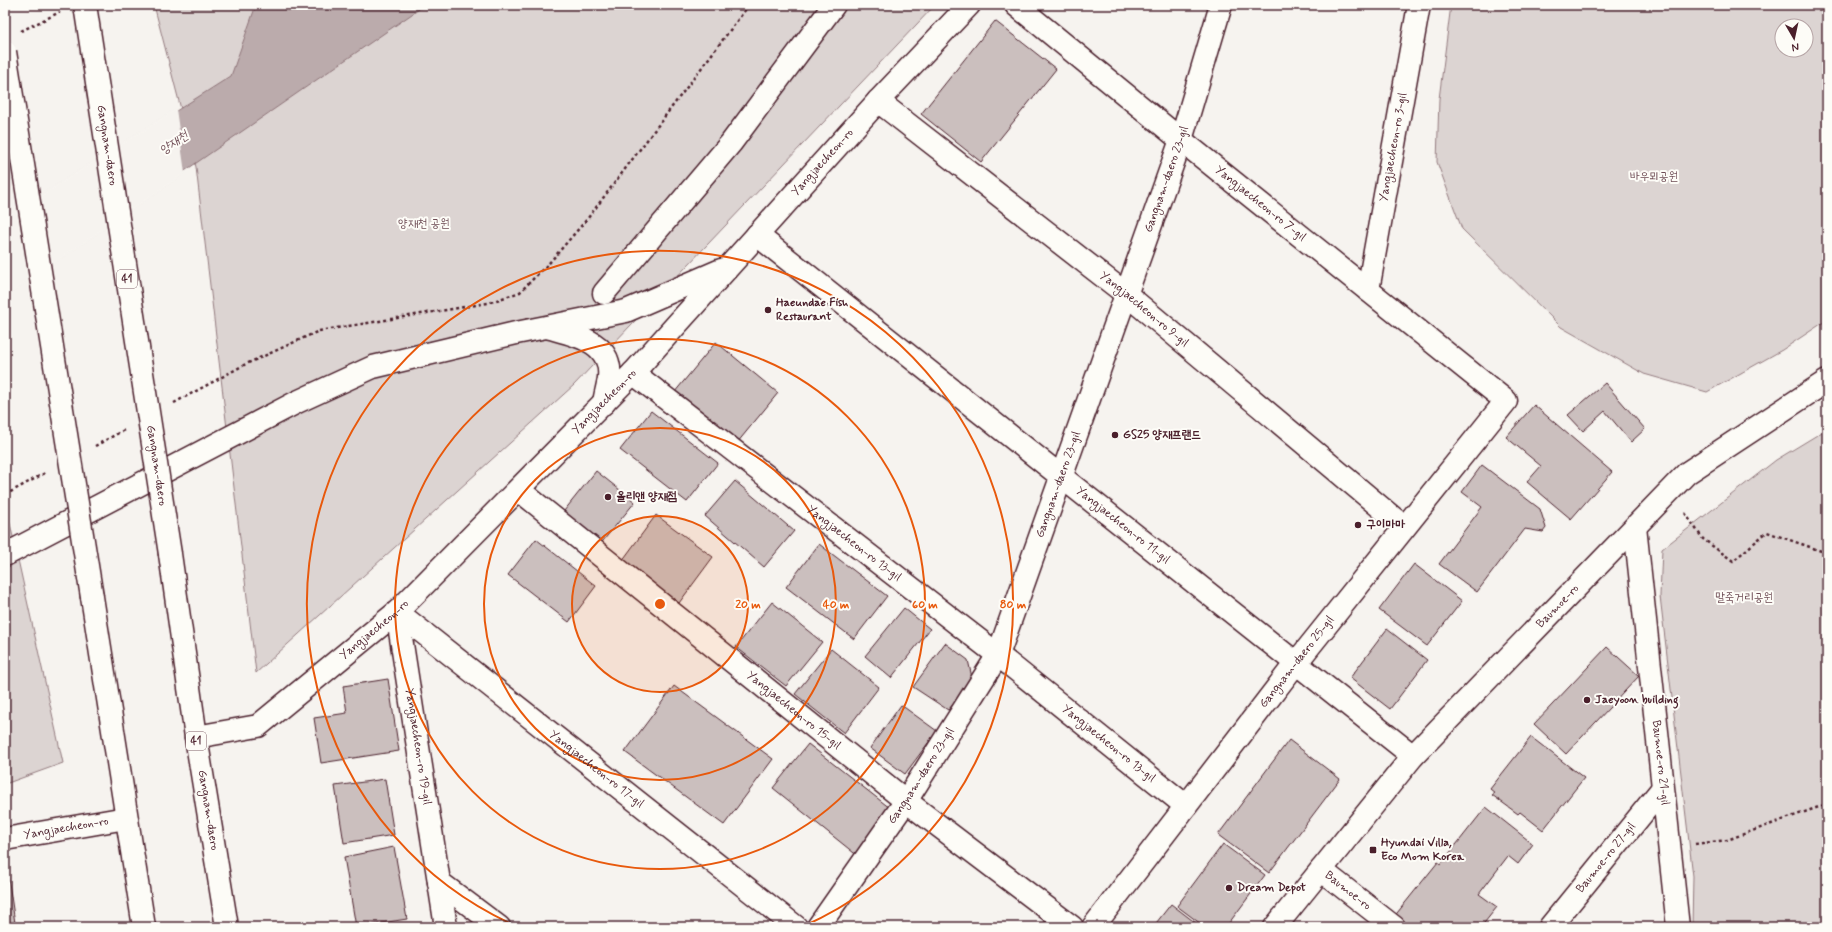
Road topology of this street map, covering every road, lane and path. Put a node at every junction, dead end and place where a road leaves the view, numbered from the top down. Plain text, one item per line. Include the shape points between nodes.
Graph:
1 (749, 5) edge
2 (834, 5) edge
3 (969, 5) edge
4 (1016, 5) edge
5 (1220, 5) edge
6 (1419, 5) edge
7 (75, 7) edge
8 (18, 32) dead end
9 (5, 52) edge
10 (878, 101) junction
11 (1180, 140) junction
12 (757, 235) junction
13 (729, 266) junction
14 (1368, 290) junction
15 (604, 293) dead end
16 (1126, 294) junction
17 (545, 327) junction
18 (633, 373) junction
19 (1827, 381) edge
20 (1506, 401) joint
21 (604, 403) junction
22 (169, 406) dead end
23 (128, 428) dead end
24 (94, 447) dead end
25 (46, 473) dead end
26 (1061, 476) junction
27 (518, 490) junction
28 (1669, 492) junction
29 (5, 495) edge
30 (1404, 526) junction
31 (1635, 527) junction
32 (1827, 553) edge
33 (5, 555) edge
34 (396, 612) junction
35 (998, 655) junction
36 (1296, 663) junction
37 (196, 737) junction
38 (1413, 756) junction
39 (1662, 789) junction
40 (906, 801) junction
41 (1827, 804) edge
42 (1186, 806) junction
43 (126, 818) junction
44 (5, 839) edge
45 (1669, 847) junction
46 (1321, 870) junction
47 (439, 882) junction
48 (144, 927) edge
49 (227, 927) edge
50 (446, 927) edge
51 (499, 927) edge
52 (796, 927) edge
53 (818, 927) edge
54 (1072, 927) edge
55 (1093, 927) edge
56 (1275, 927) edge
57 (1394, 927) edge
58 (1550, 927) edge
59 (1678, 927) edge

1 - 22 path via 588,218 520,292 488,303 319,331 244,365
2 - 15 street via 731,143
3 - 10 street, Yangjaecheon-ro
4 - 11 street, Yangjaecheon-ro 7-gil
5 - 11 street, Gangnam-daero 23-gil
6 - 14 street, Yangjaecheon-ro 3-gil
7 - 8 path
7 - 37 street, Gangnam-daero / 41, bridge via 170,554
9 - 43 street, bridge
10 - 12 street, Yangjaecheon-ro
10 - 16 street, Yangjaecheon-ro 9-gil
11 - 14 street, Yangjaecheon-ro 7-gil
11 - 16 street, Gangnam-daero 23-gil
12 - 13 street, Yangjaecheon-ro
12 - 26 street, Yangjaecheon-ro 11-gil
13 - 17 street via 626,311
13 - 18 street, Yangjaecheon-ro
14 - 20 street, Yangjaecheon-ro 7-gil
16 - 26 street, Gangnam-daero 23-gil
16 - 30 street, Yangjaecheon-ro 9-gil
17 - 21 street via 586,338 599,348 607,360 609,377
17 - 33 street via 373,367 296,402
18 - 21 street, Yangjaecheon-ro
18 - 35 street, Yangjaecheon-ro 13-gil
19 - 28 street, Baumoe-ro via 1687,473
20 - 30 street, Gangnam-daero 25-gil
21 - 27 street, Yangjaecheon-ro
23 - 24 path
25 - 29 path
26 - 35 street, Gangnam-daero 23-gil
26 - 36 street, Yangjaecheon-ro 11-gil
27 - 34 street, Yangjaecheon-ro
27 - 40 street, Yangjaecheon-ro 15-gil
28 - 31 street, Baumoe-ro
28 - 32 path via 1703,539 1733,561 1767,532
30 - 36 street, Gangnam-daero 25-gil
31 - 38 street, Baumoe-ro
31 - 39 street, Baumoe-ro 21-gil
34 - 37 street, Yangjaecheon-ro via 258,726
34 - 47 street, Yangjaecheon-ro 19-gil
34 - 52 street, Yangjaecheon-ro 17-gil
35 - 40 street, Gangnam-daero 23-gil
35 - 42 street, Yangjaecheon-ro 13-gil
36 - 38 street, Yangjaecheon-ro 11-gil
36 - 42 street, Gangnam-daero 25-gil
37 - 49 street, Gangnam-daero / 41
38 - 46 street, Baumoe-ro
39 - 45 street, Baumoe-ro 21-gil
39 - 58 street, Baumoe-ro 27-gil
40 - 53 street, Gangnam-daero 23-gil
40 - 54 street, Yangjaecheon-ro 15-gil
41 - 45 path via 1727,840
42 - 55 street, Gangnam-daero 25-gil
43 - 44 street, Yangjaecheon-ro
43 - 48 street
45 - 59 street, Baumoe-ro 21-gil
46 - 56 street, Baumoe-ro
46 - 57 street, Baumoe-ro
47 - 50 street, Yangjaecheon-ro 19-gil
47 - 51 street

